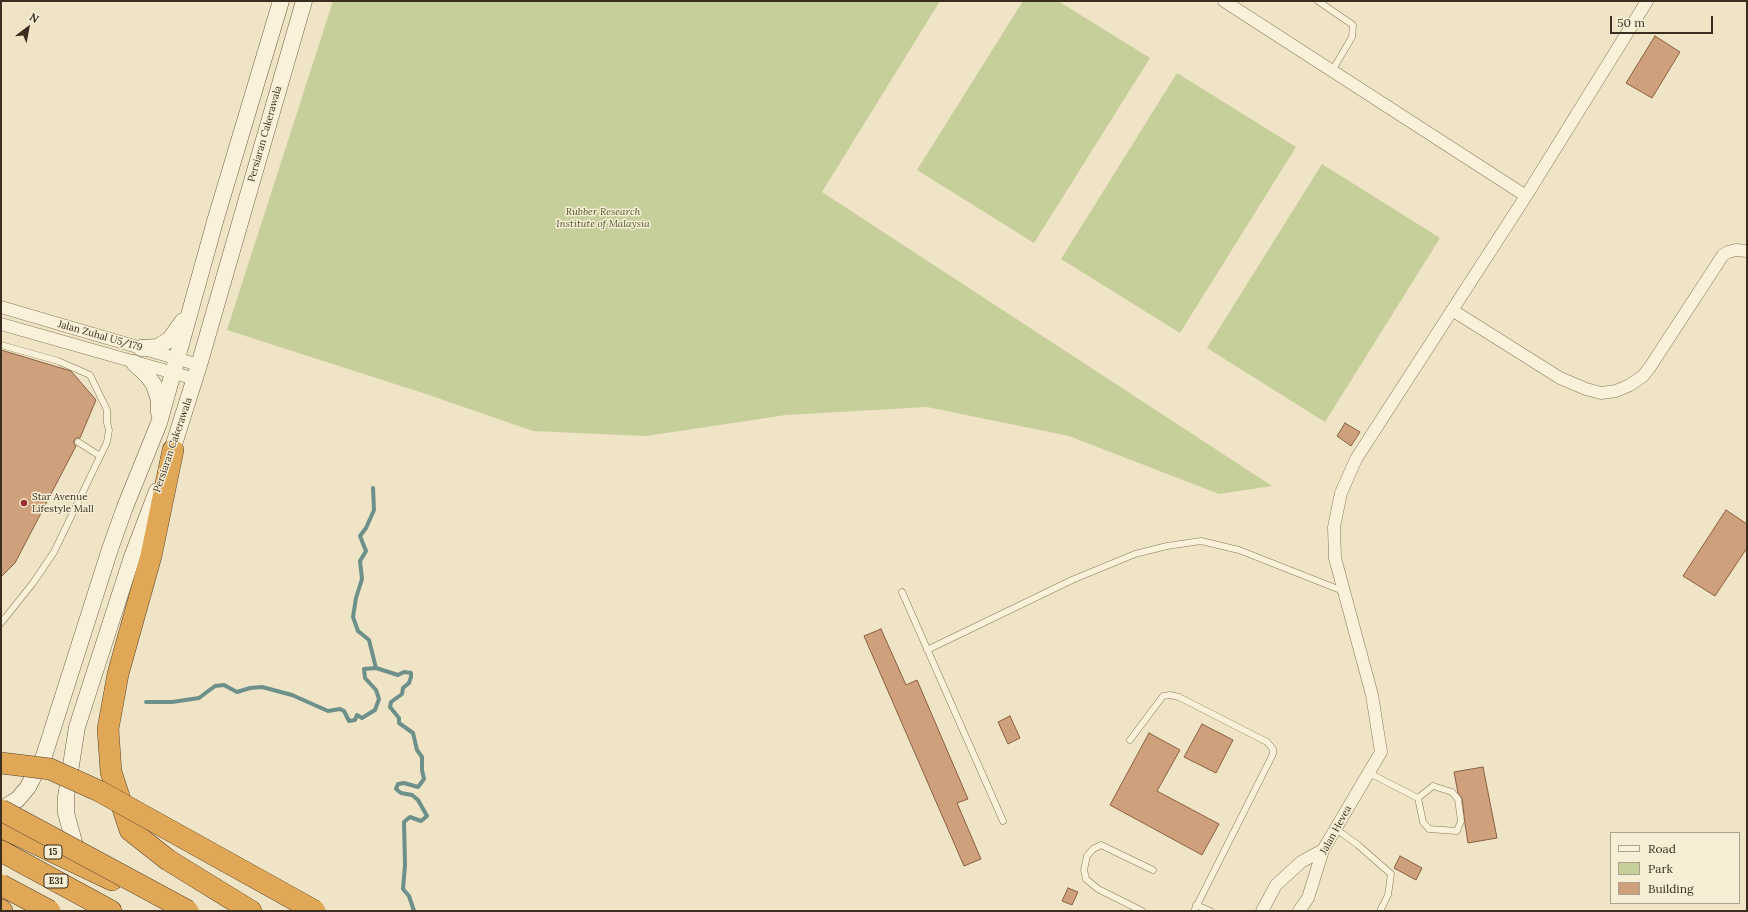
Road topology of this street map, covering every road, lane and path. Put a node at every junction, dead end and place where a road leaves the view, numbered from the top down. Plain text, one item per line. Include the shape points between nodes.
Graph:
1 (281, 1) edge
2 (304, 1) edge
3 (1318, 1) edge
4 (1647, 1) edge
5 (1232, 3) edge
6 (1332, 70) junction
7 (1526, 196) junction
8 (1747, 251) edge
9 (1, 307) edge
10 (192, 307) junction
11 (1452, 310) junction
12 (1, 324) edge
13 (1, 345) edge
14 (138, 356) junction
15 (175, 366) junction
16 (197, 372) junction
17 (159, 423) junction
18 (78, 442) dead end
19 (172, 450) junction
20 (100, 456) junction
21 (1344, 591) junction
22 (902, 592) dead end
23 (1, 623) edge
24 (928, 650) junction
25 (1130, 740) dead end
26 (1, 763) edge
27 (1369, 773) junction
28 (1418, 798) junction
29 (1, 810) edge
30 (1003, 821) dead end
31 (1, 827) edge
32 (1336, 829) junction
33 (1324, 850) junction
34 (1, 851) edge
35 (1153, 870) dead end
36 (105, 877) junction
37 (5, 886) edge
38 (1195, 908) edge
39 (50, 911) edge
40 (61, 911) edge
41 (111, 911) edge
42 (188, 911) edge
43 (191, 911) edge
44 (251, 911) edge
45 (315, 911) edge
46 (1142, 911) edge
47 (1210, 911) edge
48 (1262, 911) edge
49 (1299, 911) edge
50 (1380, 911) edge

1 - 10 street, Persiaran Cakerawala
2 - 16 street, Persiaran Cakerawala
3 - 6 lane via 1353,25 1352,37
4 - 7 street
5 - 6 street
6 - 7 street
7 - 11 street
8 - 11 street via 1736,250 1723,255 1643,376 1616,391 1601,393 1560,378
9 - 14 street, Jalan Zuhal U5/179
10 - 14 street via 170,339
10 - 15 street, Persiaran Cakerawala
11 - 21 street via 1356,459 1341,493 1334,527 1336,558
12 - 14 street, Jalan Zuhal U5/179
13 - 20 lane via 58,361 90,375 107,410 109,430 107,442
14 - 15 street, Jalan Zuhal U5/179
14 - 17 street via 154,385 158,400
15 - 16 street, Jalan Zuhal U5/179
15 - 17 street, Persiaran Cakerawala
16 - 19 street, Persiaran Cakerawala
17 - 29 street, Persiaran Cakerawala via 110,549 44,756 28,787 18,799
18 - 20 lane
19 - 36 street, Persiaran Cakerawala via 132,558 77,727 66,797 66,813 78,853
19 - 44 highway via 151,556 118,674 108,729 111,772 130,830 168,860
20 - 23 lane via 54,552
21 - 24 lane via 1239,550 1200,541 1167,546 1128,557 1072,580
21 - 27 street, Jalan Hevea via 1372,695 1381,752
22 - 24 lane
24 - 30 lane
25 - 38 lane via 1163,696 1170,695 1179,697 1267,742 1273,749 1273,754
26 - 45 highway, bridge via 50,769 99,791
27 - 28 lane
27 - 32 street, Jalan Hevea
28 - 28 lane via 1433,786 1452,792 1458,799 1461,821 1457,831 1429,829 1423,822
29 - 42 highway, bridge
31 - 36 highway, 15
32 - 33 street, Jalan Hevea
32 - 50 lane via 1391,874 1388,895
33 - 48 street via 1301,862 1276,886
33 - 49 street, Jalan Hevea via 1308,898
34 - 41 highway, E31
35 - 46 lane via 1101,846 1093,849 1087,856 1084,870 1086,879 1098,889
36 - 43 highway, 15
37 - 39 highway, bridge
37 - 40 highway
38 - 47 lane

